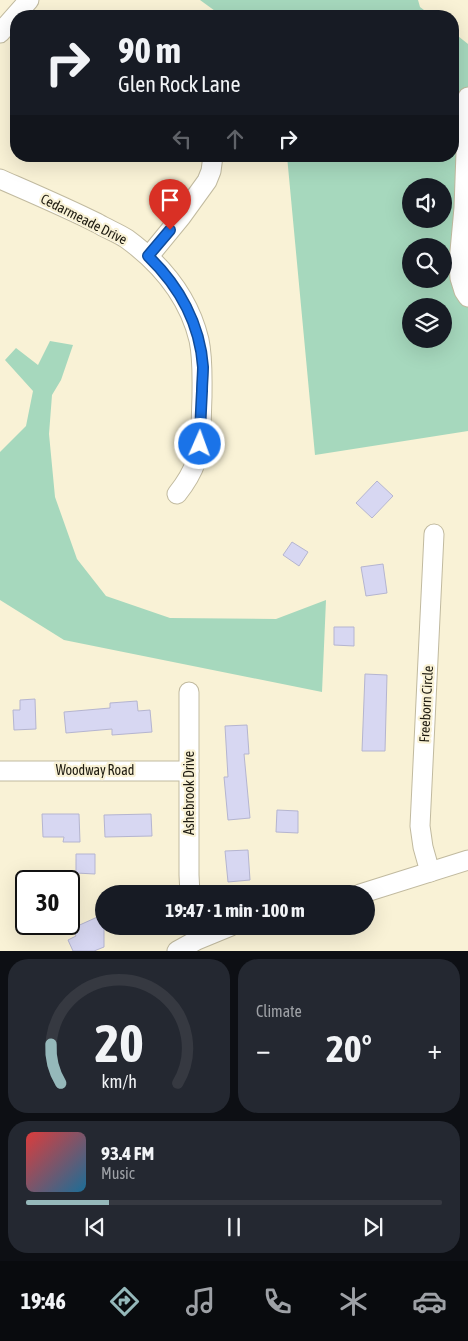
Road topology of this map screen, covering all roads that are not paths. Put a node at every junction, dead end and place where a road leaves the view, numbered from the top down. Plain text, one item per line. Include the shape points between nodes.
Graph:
1 (29, 0) edge
2 (20, 10) edge
3 (10, 22) edge
4 (0, 33) edge
5 (468, 97) edge
6 (212, 162) edge
7 (0, 178) edge
8 (148, 256) junction
9 (468, 297) edge
10 (177, 494) dead end
11 (434, 534) dead end
12 (189, 692) dead end
13 (0, 771) edge
14 (189, 771) junction
15 (468, 860) edge
16 (430, 872) junction
17 (190, 885) edge
18 (375, 889) edge
19 (197, 939) edge
20 (177, 951) edge

1 - 2 street
3 - 4 street
5 - 9 street via 459,262 460,278
6 - 8 street via 208,181
7 - 8 street, Cedarmeade Drive via 126,238
8 - 10 street, Cedarmeade Drive via 175,287 190,312 203,368 200,444 189,478
11 - 16 street, Freeborn Circle via 420,826
12 - 14 street, Ashebrook Drive
13 - 14 street, Woodway Road
14 - 17 street, Ashebrook Drive
15 - 16 street
16 - 18 street
19 - 20 street

